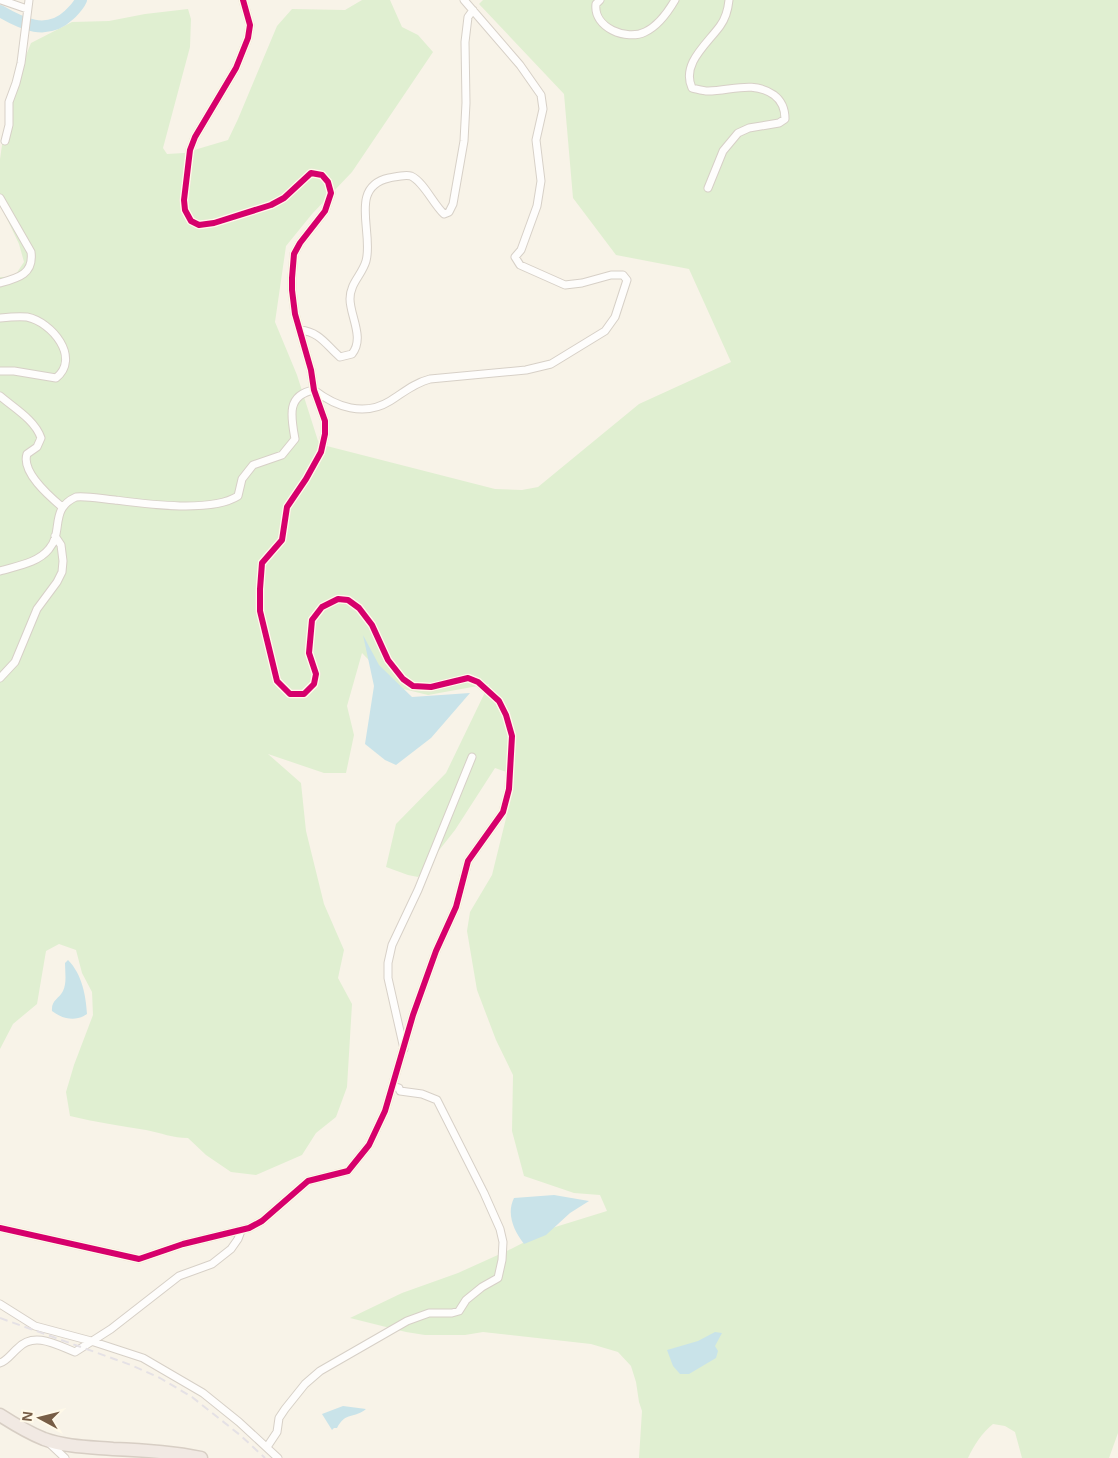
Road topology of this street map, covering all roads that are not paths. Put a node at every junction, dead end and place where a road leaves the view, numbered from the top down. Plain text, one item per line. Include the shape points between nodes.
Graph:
1 (1, 0) edge
2 (29, 0) edge
3 (243, 0) edge
4 (464, 0) edge
5 (600, 0) edge
6 (674, 0) edge
7 (729, 0) edge
8 (27, 10) junction
9 (473, 10) junction
10 (5, 141) dead end
11 (708, 188) dead end
12 (0, 198) edge
13 (0, 283) edge
14 (0, 318) edge
15 (300, 330) junction
16 (0, 371) edge
17 (314, 390) junction
18 (0, 396) edge
19 (62, 507) junction
20 (55, 536) junction
21 (0, 571) edge
22 (0, 678) edge
23 (472, 757) dead end
24 (404, 1049) junction
25 (392, 1086) junction
26 (0, 1228) edge
27 (241, 1231) junction
28 (0, 1304) edge
29 (91, 1341) junction
30 (0, 1363) edge
31 (0, 1415) edge
32 (44, 1439) junction
33 (267, 1447) junction
34 (117, 1453) edge
35 (65, 1458) edge
36 (201, 1458) edge
37 (278, 1458) edge

1 - 8 street
2 - 8 street
3 - 15 street via 250,24 248,38 236,68 190,150 185,210 191,221 199,225 214,223 271,205 284,198 311,173 322,175 331,193 328,205 294,254 292,290 294,314
4 - 9 street
5 - 6 street via 596,4 596,15 604,25 618,33 637,35 657,23
7 - 11 street via 720,25 691,65 689,81 692,88 708,91 745,87 768,91 785,109 785,119 738,133 723,151
8 - 10 street via 21,64 9,102
9 - 15 street via 468,17 465,42 464,141 449,212 444,214 439,210 411,176 377,182 367,192 365,208 369,246 366,262 352,286 350,300 357,331 354,351 340,357 319,336
9 - 17 street via 541,95 543,109 536,140 541,181 537,206 515,257 520,265 565,285 623,275 627,280 615,318 594,339 551,364 526,370 417,382 388,403 373,409 354,409 329,401
12 - 13 street via 31,252 32,260 23,275
14 - 16 street via 28,317 39,321 62,343 65,361 56,378
15 - 17 street
17 - 19 street via 303,392 293,404 291,419 295,438 282,455 253,465 242,479 238,496 230,501 195,506 81,496
17 - 24 street via 325,421 321,452 287,508 282,540 262,563 260,611 277,681 290,694 304,694 314,684 316,674 308,652 312,620 322,607 333,600 348,600 372,625 388,660 403,679 413,686 431,687 468,678 478,682 499,701 512,736 509,788 503,812 468,861 456,907 436,951
18 - 19 street via 40,432 41,438 37,447 27,454 26,464 49,496
19 - 20 street
20 - 21 street via 50,549 43,555
20 - 22 street via 61,545 62,572 37,609 15,662
23 - 24 street via 392,945 388,978
24 - 25 street
25 - 27 street via 385,1111 369,1145 348,1171 308,1181 262,1221
25 - 33 street via 437,1100 500,1229 503,1242 498,1278 466,1300 459,1311 429,1313 407,1321 320,1371 285,1409 279,1418 277,1432
26 - 27 street via 139,1259 183,1244
27 - 29 street via 231,1249 212,1264 178,1276
28 - 29 street via 36,1326
29 - 30 street via 75,1352 37,1338 22,1343
29 - 33 street via 143,1358 203,1393
31 - 32 highway
32 - 34 highway
32 - 35 street
33 - 37 street
34 - 36 highway via 164,1452

